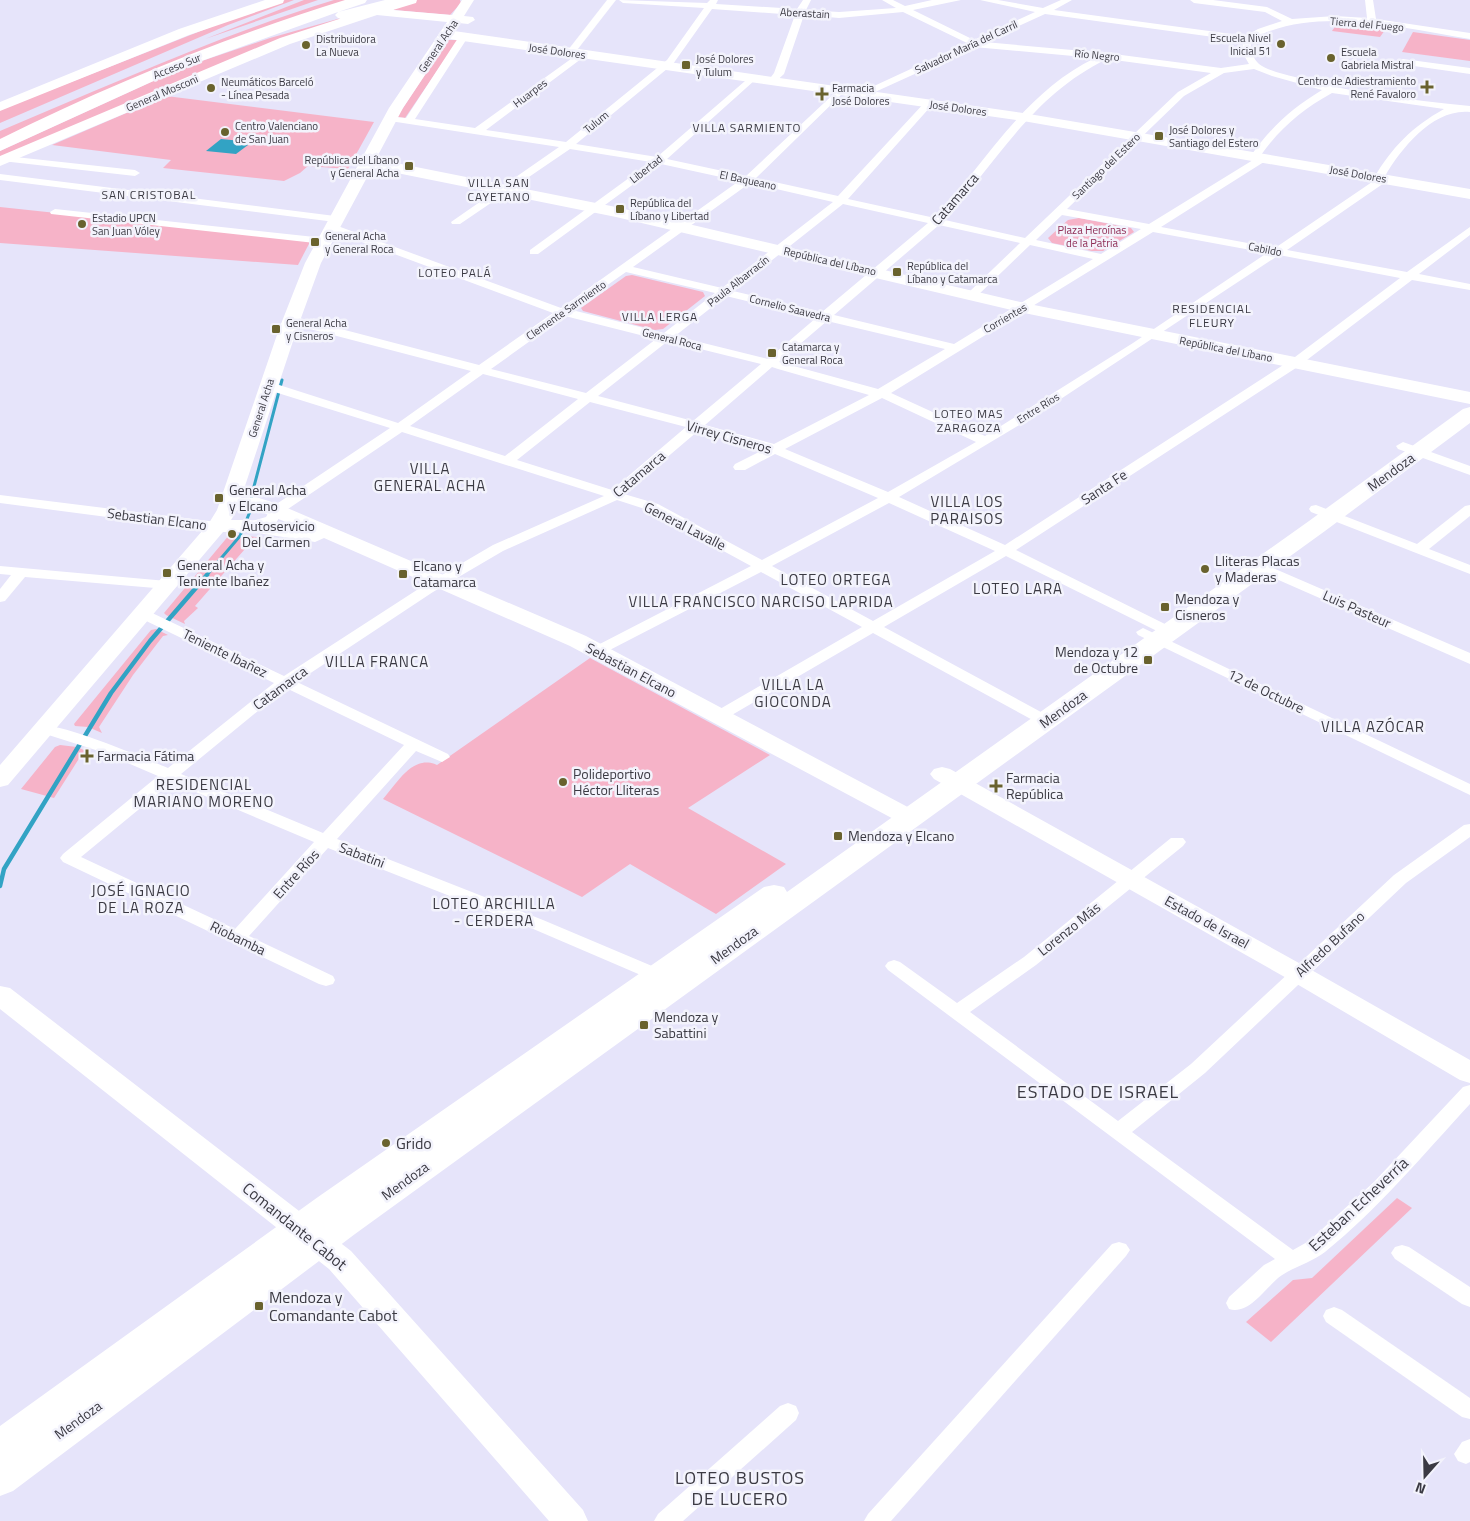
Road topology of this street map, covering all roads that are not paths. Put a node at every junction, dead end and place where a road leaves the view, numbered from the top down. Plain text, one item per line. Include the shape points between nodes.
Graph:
1 (272, 0) edge
2 (328, 0) edge
3 (360, 0) edge
4 (403, 0) edge
5 (411, 0) edge
6 (467, 0) edge
7 (612, 0) edge
8 (623, 0) edge
9 (807, 0) edge
10 (886, 0) edge
11 (957, 0) edge
12 (984, 0) edge
13 (1068, 0) edge
14 (1194, 0) edge
15 (1266, 0) edge
16 (1369, 0) edge
17 (294, 2) dead end
18 (712, 3) edge
19 (904, 8) junction
20 (1267, 10) junction
21 (1043, 11) junction
22 (373, 12) junction
23 (800, 13) junction
24 (456, 19) junction
25 (1291, 22) junction
26 (1372, 22) junction
27 (445, 34) junction
28 (1470, 36) edge
29 (463, 37) junction
30 (1248, 39) junction
31 (973, 43) junction
32 (576, 53) junction
33 (1106, 56) junction
34 (188, 62) junction
35 (1403, 62) dead end
36 (665, 66) junction
37 (1256, 66) junction
38 (1221, 71) junction
39 (1470, 71) edge
40 (752, 78) junction
41 (115, 80) junction
42 (773, 81) junction
43 (1331, 89) junction
44 (840, 91) junction
45 (864, 94) junction
46 (930, 103) junction
47 (0, 107) edge
48 (1453, 108) junction
49 (1470, 109) edge
50 (1023, 117) junction
51 (390, 118) junction
52 (18, 120) dead end
53 (409, 120) junction
54 (478, 131) junction
55 (1137, 136) junction
56 (567, 145) junction
57 (2, 155) edge
58 (1259, 157) junction
59 (659, 160) junction
60 (367, 162) junction
61 (135, 173) dead end
62 (1, 176) edge
63 (1381, 178) junction
64 (748, 180) junction
65 (504, 189) junction
66 (1470, 194) edge
67 (841, 200) junction
68 (594, 208) junction
69 (1059, 211) junction
70 (55, 212) dead end
71 (936, 221) junction
72 (456, 222) dead end
73 (682, 227) junction
74 (1151, 228) junction
75 (330, 229) junction
76 (1470, 230) edge
77 (1028, 241) junction
78 (779, 249) junction
79 (1278, 251) junction
80 (534, 252) dead end
81 (1103, 258) junction
82 (625, 268) junction
83 (876, 272) junction
84 (1410, 276) junction
85 (1470, 287) edge
86 (724, 292) junction
87 (972, 295) junction
88 (1023, 308) junction
89 (563, 312) junction
90 (824, 316) junction
91 (291, 320) junction
92 (1156, 334) junction
93 (665, 338) junction
94 (955, 348) junction
95 (769, 363) junction
96 (1296, 363) junction
97 (481, 370) junction
98 (269, 386) junction
99 (881, 393) junction
100 (588, 398) junction
101 (1469, 401) edge
102 (696, 426) junction
103 (401, 427) junction
104 (985, 441) junction
105 (774, 449) junction
106 (1411, 449) junction
107 (508, 460) junction
108 (740, 467) dead end
109 (1470, 471) edge
110 (616, 494) junction
111 (886, 497) junction
112 (0, 499) edge
113 (230, 504) junction
114 (277, 510) junction
115 (1324, 512) junction
116 (1467, 513) edge
117 (217, 526) junction
118 (250, 526) junction
119 (343, 540) junction
120 (1418, 550) junction
121 (1006, 551) junction
122 (1253, 563) junction
123 (762, 566) junction
124 (0, 570) edge
125 (1470, 570) edge
126 (21, 572) junction
127 (441, 582) junction
128 (167, 585) junction
129 (0, 598) edge
130 (143, 614) junction
131 (874, 627) junction
132 (1156, 632) junction
133 (597, 651) junction
134 (1470, 659) edge
135 (286, 682) junction
136 (719, 716) junction
137 (1038, 716) junction
138 (45, 729) junction
139 (414, 743) junction
140 (442, 757) dead end
141 (170, 775) junction
142 (950, 779) junction
143 (0, 780) edge
144 (1470, 790) edge
145 (902, 814) junction
146 (1470, 829) edge
147 (326, 841) junction
148 (1177, 842) dead end
149 (69, 858) joint
150 (1131, 879) junction
151 (237, 938) junction
152 (894, 966) dead end
153 (1299, 974) junction
154 (326, 980) dead end
155 (669, 980) junction
156 (0, 995) edge
157 (957, 1012) junction
158 (1470, 1073) edge
159 (1470, 1092) edge
160 (1118, 1132) junction
161 (309, 1236) junction
162 (1119, 1250) dead end
163 (1402, 1254) dead end
164 (1291, 1260) junction
165 (1470, 1298) edge
166 (1237, 1303) dead end
167 (1334, 1316) dead end
168 (1470, 1410) edge
169 (788, 1413) dead end
170 (0, 1448) edge
171 (0, 1480) edge
172 (571, 1521) edge
173 (666, 1521) edge
174 (876, 1521) edge

1 - 47 street
2 - 41 highway, Acceso Sur via 236,31
3 - 34 highway, Acceso Sur via 272,29
4 - 34 highway via 300,27
5 - 22 street, General Mosconi
6 - 24 street, General Acha
7 - 32 street, Huarpes
8 - 18 street, Aberastain
9 - 23 street
10 - 19 street, Río Negro
11 - 19 street, Aberastain
12 - 21 street
13 - 21 street, Salvador María del Carril
14 - 20 street
15 - 20 street
16 - 26 street
17 - 41 highway via 204,38
18 - 23 street, Aberastain
18 - 36 street, Tulum
19 - 23 street, Aberastain via 864,15
19 - 31 street, Río Negro
20 - 25 street
21 - 30 street
21 - 31 street, Salvador María del Carril
22 - 24 street
22 - 57 street, General Mosconi via 262,50
23 - 42 street via 779,74
24 - 27 street, General Acha
24 - 29 street, General Acha via 473,17 462,33
25 - 26 street, Tierra del Fuego
25 - 30 street, Tierra del Fuego via 1266,28
26 - 28 street, Tierra del Fuego
27 - 29 street, José Dolores
27 - 51 street, General Acha
29 - 32 street, José Dolores
29 - 53 street, General Acha
30 - 37 street via 1247,53
31 - 33 street, Río Negro
31 - 45 street, Salvador María del Carril
32 - 36 street, José Dolores
32 - 54 street, Huarpes
33 - 38 street, Río Negro
33 - 50 street, Catamarca via 1058,84
34 - 57 highway, Acceso Sur via 80,107
35 - 39 street
36 - 40 street, José Dolores
36 - 56 street, Tulum
37 - 38 street, Santiago del Estero
37 - 43 street
38 - 55 street, Santiago del Estero via 1181,94
40 - 42 street, José Dolores
40 - 59 street, Libertad
41 - 52 highway, Acceso Sur
42 - 44 street, José Dolores
43 - 48 street
43 - 58 street, Corrientes via 1302,105 1272,131
44 - 45 street, José Dolores
44 - 64 street, Clemente Sarmiento
45 - 46 street, José Dolores
46 - 50 street, José Dolores
46 - 67 street, Paula Albarracín
48 - 49 street
48 - 63 street, Entre Ríos via 1408,135 1393,153
50 - 55 street, José Dolores
50 - 71 street, Catamarca
51 - 53 street, El Baqueano
51 - 60 street, General Acha
53 - 54 street, El Baqueano
54 - 56 street, El Baqueano
55 - 58 street, José Dolores
55 - 69 street, Santiago del Estero
56 - 59 street, El Baqueano
56 - 65 street, Tulum
57 - 61 street
58 - 63 street, José Dolores
58 - 74 street, Corrientes
59 - 64 street, El Baqueano
59 - 68 street, Libertad
60 - 65 street, República del Líbano
60 - 75 street, General Acha
62 - 75 street
63 - 66 street, José Dolores
63 - 79 street, Entre Ríos
64 - 67 street, El Baqueano
64 - 73 street, Clemente Sarmiento
65 - 68 street, República del Líbano
65 - 72 street, Tulum
67 - 71 street, El Baqueano
67 - 78 street, Paula Albarracín
68 - 73 street, República del Líbano
68 - 80 street, Libertad
69 - 74 street, Cabildo
69 - 77 street, Santiago del Estero
70 - 75 street, General Roca
71 - 77 street, El Baqueano
71 - 83 street, Catamarca
73 - 78 street, República del Líbano
73 - 82 street, Clemente Sarmiento
74 - 79 street, Cabildo
74 - 81 street, Corrientes
75 - 89 street, General Roca
75 - 91 street, General Acha
76 - 84 street, Santa Fe
77 - 81 street, El Baqueano
77 - 87 street, Santiago del Estero
78 - 83 street, República del Líbano
78 - 86 street, Paula Albarracín
79 - 84 street, Cabildo
79 - 92 street, Entre Ríos
81 - 88 street, Corrientes
82 - 86 street, Cornelio Saavedra
82 - 89 street, Clemente Sarmiento
83 - 87 street, República del Líbano
83 - 90 street, Catamarca
84 - 85 street, Cabildo
84 - 96 street, Santa Fe
86 - 90 street, Cornelio Saavedra
86 - 93 street, Paula Albarracín
87 - 88 street, República del Líbano
88 - 92 street, República del Líbano
88 - 94 street, Corrientes
89 - 93 street, General Roca
89 - 97 street, Clemente Sarmiento
90 - 94 street, Cornelio Saavedra
90 - 95 street, Catamarca
91 - 97 street, Virrey Cisneros
91 - 98 street, General Acha
92 - 96 street, República del Líbano
92 - 104 street, Entre Ríos
93 - 95 street, General Roca
93 - 100 street, Paula Albarracín
94 - 99 street, Corrientes
95 - 99 street, General Roca
95 - 102 street, Catamarca
96 - 101 street, República del Líbano
96 - 121 street, Santa Fe
97 - 100 street, Virrey Cisneros
97 - 103 street, Clemente Sarmiento
98 - 103 street, General Lavalle
98 - 113 street, General Acha
99 - 104 street, General Roca
99 - 105 street, Corrientes
100 - 102 street, Virrey Cisneros
100 - 107 street, Paula Albarracín
101 - 106 main road, Mendoza
102 - 105 street, Virrey Cisneros
102 - 110 street, Catamarca
103 - 107 street, General Lavalle
103 - 114 street, Clemente Sarmiento
104 - 111 street, Entre Ríos
105 - 108 street, Corrientes
105 - 111 street, Virrey Cisneros
106 - 109 street
106 - 115 main road, Mendoza
107 - 110 street, General Lavalle
110 - 123 street, General Lavalle via 653,507
110 - 127 street, Catamarca via 498,548
111 - 121 street, Virrey Cisneros
111 - 123 street, Entre Ríos
112 - 117 street, Sebastian Elcano
113 - 114 street, Sebastian Elcano via 256,503
113 - 117 street, General Acha
114 - 118 street, Clemente Sarmiento via 271,520
114 - 119 street, Sebastian Elcano
115 - 120 street
115 - 122 main road, Mendoza
116 - 120 street
117 - 118 street, Sebastian Elcano
117 - 128 main road, General Acha
118 - 119 street, Sebastian Elcano
119 - 127 street, Sebastian Elcano
120 - 125 street
121 - 131 street, Santa Fe
121 - 132 street, Virrey Cisneros
122 - 132 main road, Mendoza
122 - 134 street, Luis Pasteur
123 - 131 street, General Lavalle
123 - 133 street, Entre Ríos
124 - 126 street
126 - 128 street
126 - 129 street
127 - 133 street, Sebastian Elcano
127 - 135 street, Catamarca
128 - 130 main road, General Acha
130 - 135 street, Teniente Ibañez
130 - 138 main road, General Acha
131 - 136 street, Santa Fe
131 - 137 street, General Lavalle
132 - 137 main road, Mendoza
132 - 144 street, 12 de Octubre
133 - 136 street, Sebastian Elcano
135 - 139 street, Teniente Ibañez
135 - 141 street, Catamarca
136 - 145 street, Sebastian Elcano
137 - 142 main road, Mendoza
138 - 141 street, Sabatini via 108,749
138 - 143 main road, General Acha
139 - 140 street, Teniente Ibañez
139 - 147 street, Entre Ríos
141 - 147 street, Sabatini
141 - 149 street, Catamarca
142 - 145 main road, Mendoza
142 - 150 street, Estado de Israel
145 - 155 main road, Mendoza
146 - 153 street, Alfredo Bufano via 1400,879
147 - 151 street, Entre Ríos
147 - 155 street, Sabatini
148 - 150 street, Lorenzo Más
149 - 151 street, Riobamba
150 - 153 street, Estado de Israel
150 - 157 street, Lorenzo Más via 1030,961
151 - 154 street, Riobamba
152 - 157 street
153 - 158 street, Estado de Israel
153 - 160 street, Alfredo Bufano via 1196,1069
155 - 161 main road, Mendoza
156 - 161 street, Comandante Cabot
157 - 160 street
159 - 164 street, Esteban Echeverría via 1380,1187 1316,1247
160 - 164 street
161 - 170 main road, Mendoza
161 - 171 main road, Mendoza
161 - 172 street, Comandante Cabot via 340,1260
162 - 174 street
163 - 165 street
164 - 166 street, Esteban Echeverría via 1272,1271
167 - 168 street
169 - 173 street

